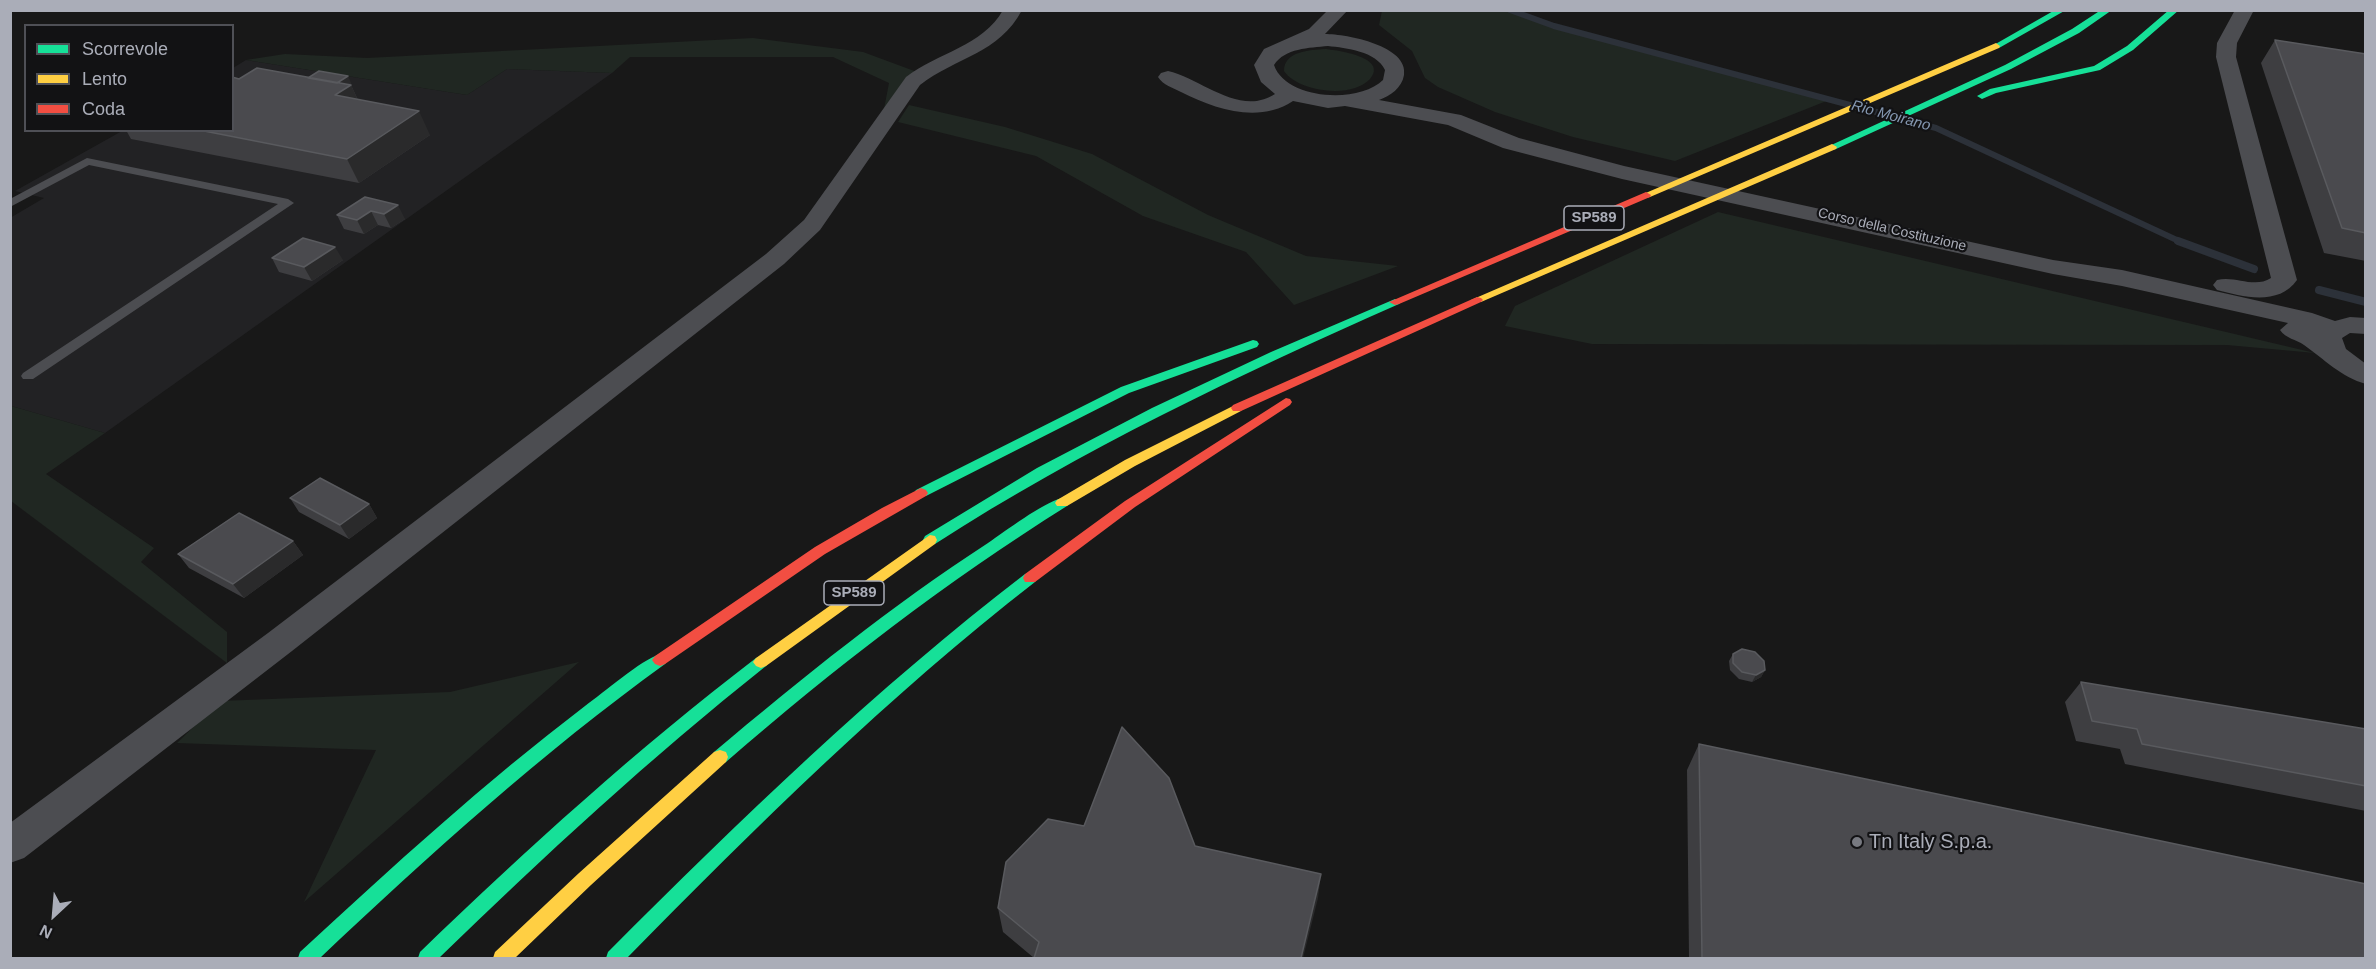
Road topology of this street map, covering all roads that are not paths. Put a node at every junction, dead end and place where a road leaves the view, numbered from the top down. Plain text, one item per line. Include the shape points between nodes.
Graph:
1 (1013, 10) edge
2 (2062, 10) edge
3 (2108, 10) edge
4 (2175, 10) edge
5 (2245, 10) edge
6 (1350, 17) edge
7 (1288, 45) junction
8 (1368, 47) junction
9 (1168, 77) dead end
10 (1408, 86) junction
11 (1289, 94) junction
12 (1973, 99) dead end
13 (1349, 101) junction
14 (1954, 108) dead end
15 (1908, 112) junction
16 (1453, 120) junction
17 (10, 204) edge
18 (2053, 267) junction
19 (1345, 322) junction
20 (2366, 326) edge
21 (2334, 330) junction
22 (1356, 354) junction
23 (2337, 356) junction
24 (2366, 375) edge
25 (28, 376) dead end
26 (10, 846) edge
27 (307, 958) edge
28 (427, 958) edge
29 (502, 958) edge
30 (615, 958) edge

1 - 26 street via 1008,24 982,44 935,65 913,81 812,225 775,259
2 - 19 main road, SP589 via 1996,46
3 - 15 main road, SP589 via 2039,52
4 - 12 main road via 2130,48 2097,68
5 - 18 street via 2227,43 2226,57 2284,280 2265,290 2243,289 2182,277
6 - 7 street
6 - 8 street
7 - 8 street via 1328,40
7 - 11 street via 1274,51 1263,68 1266,78
8 - 10 street via 1383,55
9 - 11 street via 1203,96 1237,105 1268,104
10 - 13 street via 1391,84 1382,91
10 - 16 street
11 - 13 street via 1328,102
13 - 16 street
14 - 15 main road
15 - 22 main road, SP589
16 - 18 street, Corso della Costituzione via 1553,156
17 - 25 lane via 87,161 288,203
18 - 21 street, Corso della Costituzione via 2122,278 2312,321
18 - 23 street via 2265,320 2310,338
19 - 27 main road via 1272,339 1125,390 890,508 806,558 646,669 534,755 412,860
19 - 28 main road, SP589 via 1194,391 1018,485 942,531 798,632 664,738
20 - 21 street
21 - 23 street via 2328,336 2329,345
22 - 29 main road, SP589 via 1231,410 1150,452 1026,527 912,603 824,670 711,765
22 - 30 main road via 1251,426 1190,462 991,607 760,811
23 - 24 street

